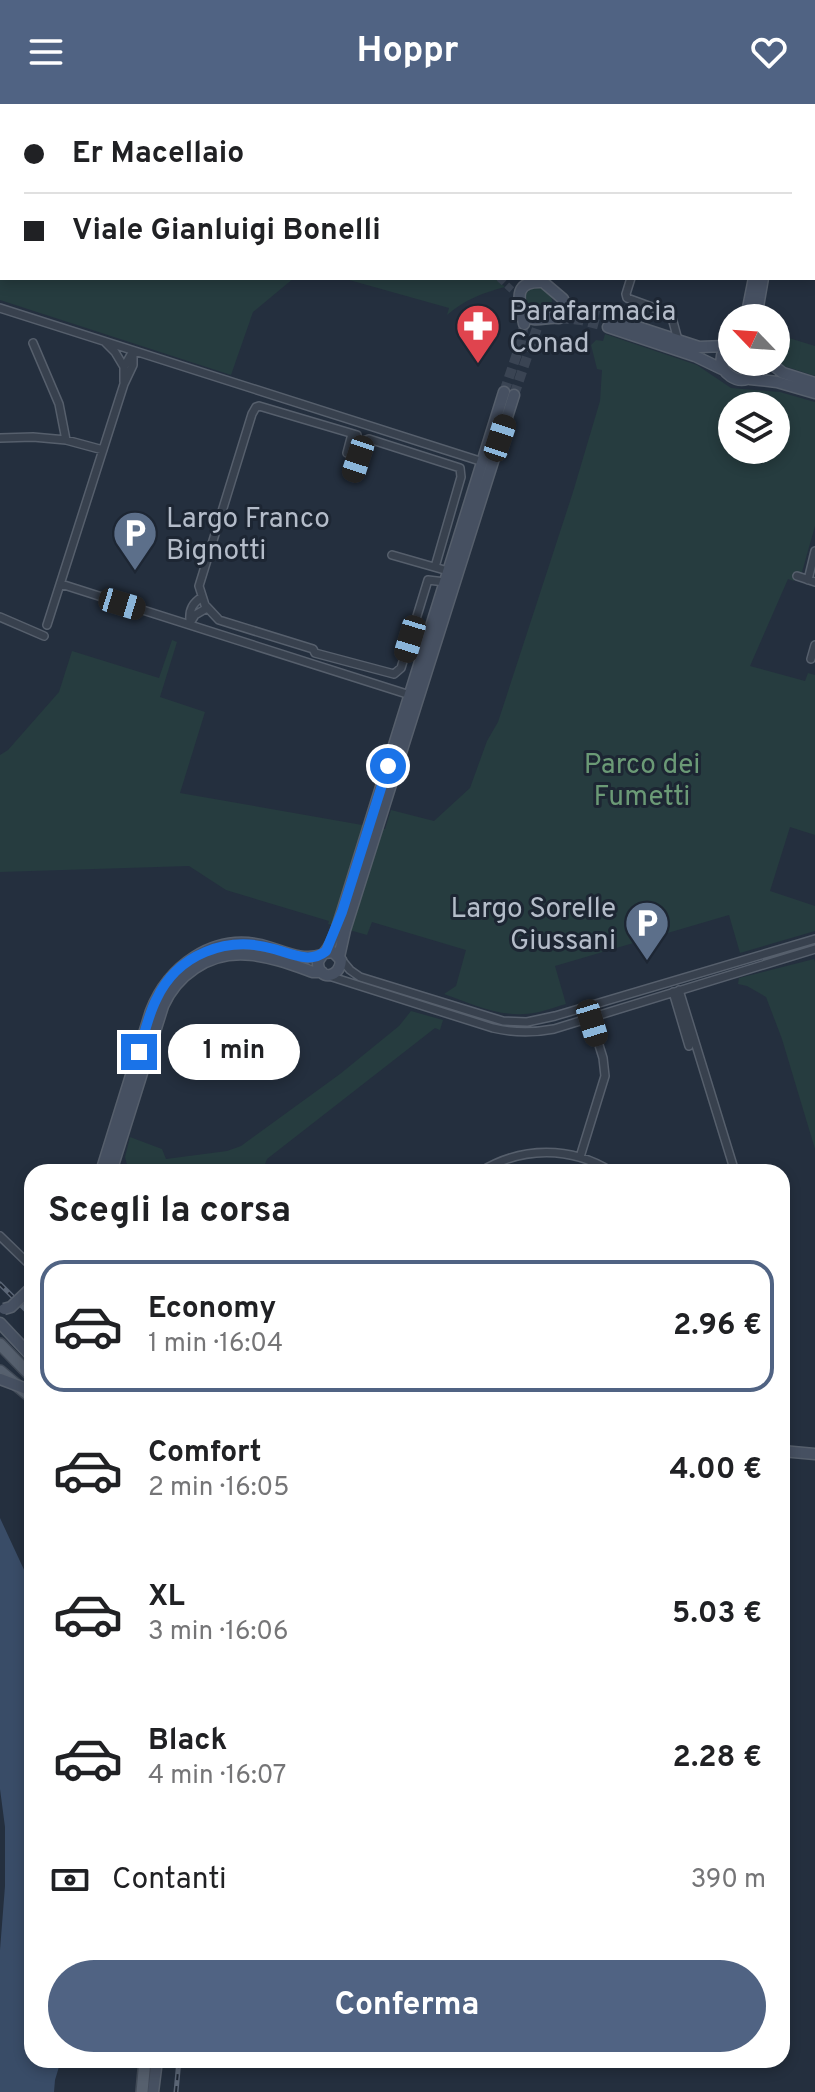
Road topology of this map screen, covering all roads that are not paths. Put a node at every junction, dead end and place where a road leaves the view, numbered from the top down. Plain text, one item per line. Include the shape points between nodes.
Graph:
1 (630, 280) edge
2 (754, 280) edge
3 (763, 280) edge
4 (553, 290) junction
5 (563, 299) tunnel mouth
6 (749, 304) edge
7 (758, 304) edge
8 (0, 308) edge
9 (678, 340) junction
10 (104, 341) junction
11 (33, 343) dead end
12 (718, 346) edge
13 (133, 351) junction
14 (151, 357) junction
15 (718, 367) edge
16 (128, 368) junction
17 (790, 375) edge
18 (731, 376) edge
19 (752, 376) edge
20 (748, 379) junction
21 (815, 383) edge
22 (815, 393) edge
23 (0, 438) edge
24 (66, 440) junction
25 (103, 450) junction
26 (349, 453) dead end
27 (483, 462) junction
28 (352, 476) dead end
29 (815, 551) edge
30 (392, 555) dead end
31 (435, 567) junction
32 (447, 576) junction
33 (797, 576) dead end
34 (811, 581) edge
35 (61, 584) junction
36 (202, 597) junction
37 (207, 608) junction
38 (1, 620) edge
39 (190, 623) junction
40 (47, 625) dead end
41 (44, 636) dead end
42 (815, 645) edge
43 (811, 659) dead end
44 (410, 695) junction
45 (374, 826) junction
46 (341, 929) junction
47 (815, 939) edge
48 (815, 949) edge
49 (324, 954) junction
50 (339, 957) junction
51 (324, 974) junction
52 (676, 991) junction
53 (587, 1006) junction
54 (591, 1017) junction
55 (689, 1046) dead end
56 (580, 1157) junction
57 (103, 1164) edge
58 (114, 1164) edge
59 (495, 1164) edge
60 (595, 1164) edge
61 (732, 1164) edge
62 (0, 1236) edge
63 (24, 1259) edge
64 (24, 1295) edge
65 (2, 1308) edge
66 (0, 1323) edge
67 (0, 1344) edge
68 (24, 1348) edge
69 (24, 1369) edge
70 (0, 1371) edge
71 (0, 1379) edge
72 (24, 1388) edge
73 (24, 1391) edge
74 (790, 1452) edge
75 (815, 1454) edge
76 (144, 2068) edge
77 (156, 2068) edge
78 (142, 2092) edge
79 (153, 2092) edge

1 - 9 street via 627,298 671,314
2 - 6 street
3 - 7 street
4 - 4 street via 540,282 525,283 516,296 523,318 546,321 557,304
4 - 5 street
8 - 10 street
9 - 12 street via 701,348
9 - 15 street via 609,323
10 - 13 street
10 - 16 street
11 - 24 street via 59,404
13 - 14 street
13 - 16 street
14 - 16 street
14 - 27 street
16 - 25 street
17 - 21 street
18 - 20 street
19 - 20 street
20 - 22 street
23 - 24 street
24 - 25 street
25 - 35 street
26 - 36 street via 352,434 256,407 199,586
27 - 32 street
27 - 45 street via 509,393
28 - 31 street via 369,439 460,468
29 - 34 street
30 - 31 street
31 - 32 street
32 - 37 street via 428,580 401,668 394,674 219,620
32 - 44 street
33 - 34 street
35 - 39 street
35 - 40 street
36 - 37 street
36 - 39 street via 192,605
37 - 39 street
38 - 41 street
39 - 44 street
42 - 43 street
44 - 45 street
45 - 46 street
46 - 49 street
46 - 50 street
47 - 53 street
48 - 52 street
49 - 50 street
49 - 51 street via 318,963
49 - 57 street via 303,958 260,945 234,944 206,951 175,972 151,1011
50 - 51 street via 338,972
50 - 53 street via 360,977 503,1021 535,1021
51 - 54 street via 505,1031 544,1031
51 - 58 street via 261,955 234,953 207,961 181,979 163,1006
52 - 54 street
52 - 55 street
52 - 61 street
53 - 54 street
54 - 56 street via 605,1069
56 - 59 street via 529,1153
56 - 60 street
62 - 63 street
64 - 65 street, bridge
66 - 68 street
67 - 69 main road
70 - 73 main road
71 - 72 street, bridge
74 - 75 street
76 - 78 main road
77 - 79 street

